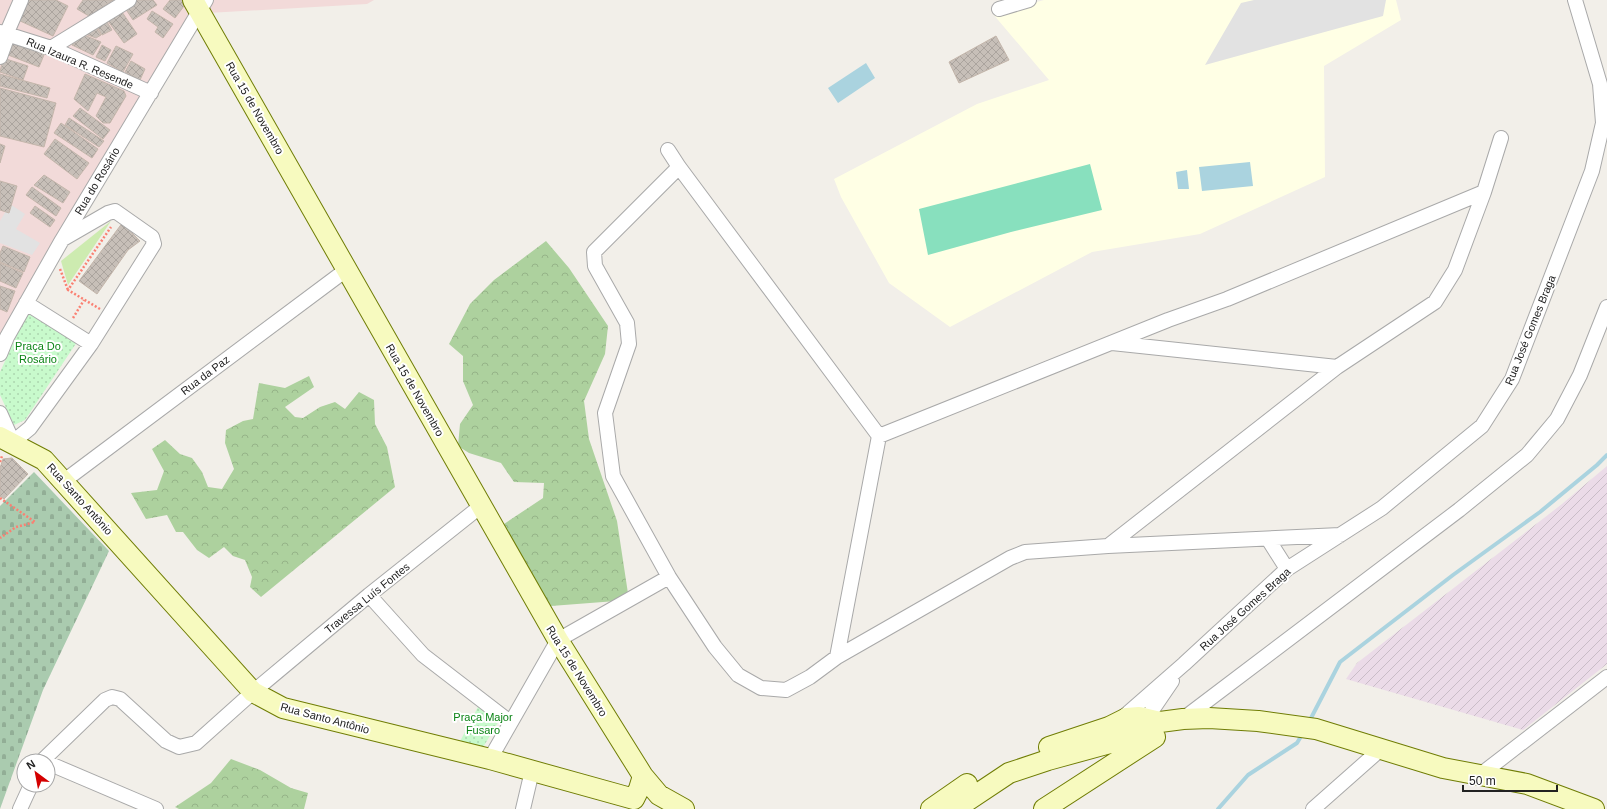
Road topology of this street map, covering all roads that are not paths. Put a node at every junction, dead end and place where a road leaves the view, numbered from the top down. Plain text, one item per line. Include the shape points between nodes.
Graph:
1 (21, 0) edge
2 (129, 0) edge
3 (1029, 0) edge
4 (1575, 0) edge
5 (200, 4) edge
6 (999, 9) dead end
7 (4, 33) edge
8 (51, 48) junction
9 (0, 58) edge
10 (151, 93) junction
11 (1501, 138) dead end
12 (668, 150) dead end
13 (679, 167) junction
14 (1484, 192) junction
15 (62, 240) junction
16 (346, 270) junction
17 (26, 303) junction
18 (1607, 307) edge
19 (1110, 343) junction
20 (91, 344) junction
21 (0, 354) edge
22 (1337, 367) junction
23 (0, 413) edge
24 (879, 436) junction
25 (7, 440) edge
26 (64, 482) junction
27 (481, 506) junction
28 (1340, 535) junction
29 (1268, 539) junction
30 (1108, 546) junction
31 (1287, 569) junction
32 (669, 577) junction
33 (369, 595) junction
34 (558, 640) junction
35 (837, 657) junction
36 (1184, 664) junction
37 (1607, 677) edge
38 (254, 692) junction
39 (1183, 718) junction
40 (1153, 720) junction
41 (1118, 721) junction
42 (510, 722) junction
43 (1128, 738) junction
44 (1382, 748) junction
45 (52, 753) edge
46 (490, 759) junction
47 (56, 766) edge
48 (532, 771) junction
49 (1480, 775) junction
50 (643, 776) junction
51 (27, 793) edge
52 (630, 804) edge
53 (20, 809) edge
54 (156, 809) edge
55 (523, 809) edge
56 (659, 809) edge
57 (684, 809) edge
58 (931, 809) edge
59 (955, 809) edge
60 (1044, 809) edge
61 (1313, 809) edge
62 (1594, 809) edge

1 - 7 street via 8,30
2 - 8 street
3 - 6 street
4 - 28 street, Rua José Gomes Braga via 1600,84 1603,123 1592,171 1512,379 1482,426 1382,508
5 - 10 street, Rua do Rosário
5 - 16 street, Rua 15 de Novembro
7 - 8 street, Rua Izaura R. Resende
7 - 9 street
8 - 10 street, Rua Izaura R. Resende
10 - 15 street, Rua do Rosário
11 - 14 street
12 - 13 street
13 - 24 street
13 - 32 street via 594,252 595,266 627,323 629,344 605,413 613,476
14 - 19 street via 1227,299
14 - 22 street via 1455,270 1435,302
15 - 17 street, Rua do Rosário
15 - 20 street via 115,211 152,237 154,244
16 - 26 street, Rua da Paz
16 - 27 street, Rua 15 de Novembro
17 - 20 street
17 - 21 street, Rua do Rosário
18 - 39 street via 1580,375 1557,419 1527,455 1460,510
19 - 22 street
19 - 24 street
20 - 25 street via 30,428
22 - 30 street
23 - 25 street
24 - 35 street
25 - 26 street, Rua Santo Antônio via 44,460
26 - 38 street, Rua Santo Antônio
27 - 33 street, Travessa Luís Fontes
27 - 34 street, Rua 15 de Novembro
28 - 29 street
28 - 31 street, Rua José Gomes Braga
29 - 30 street
29 - 31 street
30 - 35 street via 1025,552 1010,558
31 - 36 street, Rua José Gomes Braga
32 - 34 street
32 - 35 street via 714,647 738,675 761,688 786,690 810,677
33 - 38 street, Travessa Luís Fontes
33 - 42 street via 423,655
34 - 42 street
34 - 50 street, Rua 15 de Novembro
36 - 40 street
36 - 41 street
37 - 49 street
38 - 45 street, Travessa Luís Fontes via 196,743 179,747 166,741 120,699 112,697 105,700
38 - 46 street, Rua Santo Antônio via 283,708
39 - 40 street
39 - 44 street via 1209,718 1316,729
39 - 60 street
40 - 41 street via 1133,717
40 - 43 street
41 - 43 street via 1117,733
41 - 58 street via 1109,727 1002,764 969,782
42 - 46 street
43 - 59 street via 1009,773
44 - 49 street via 1443,768
44 - 61 street
46 - 48 street, Rua Santo Antônio
47 - 54 street
48 - 52 street, Rua Santo Antônio
48 - 55 street
49 - 62 street via 1527,784
50 - 52 street
50 - 57 street, Rua 15 de Novembro via 659,795
51 - 53 street
52 - 56 street, Rua Santo Antônio

